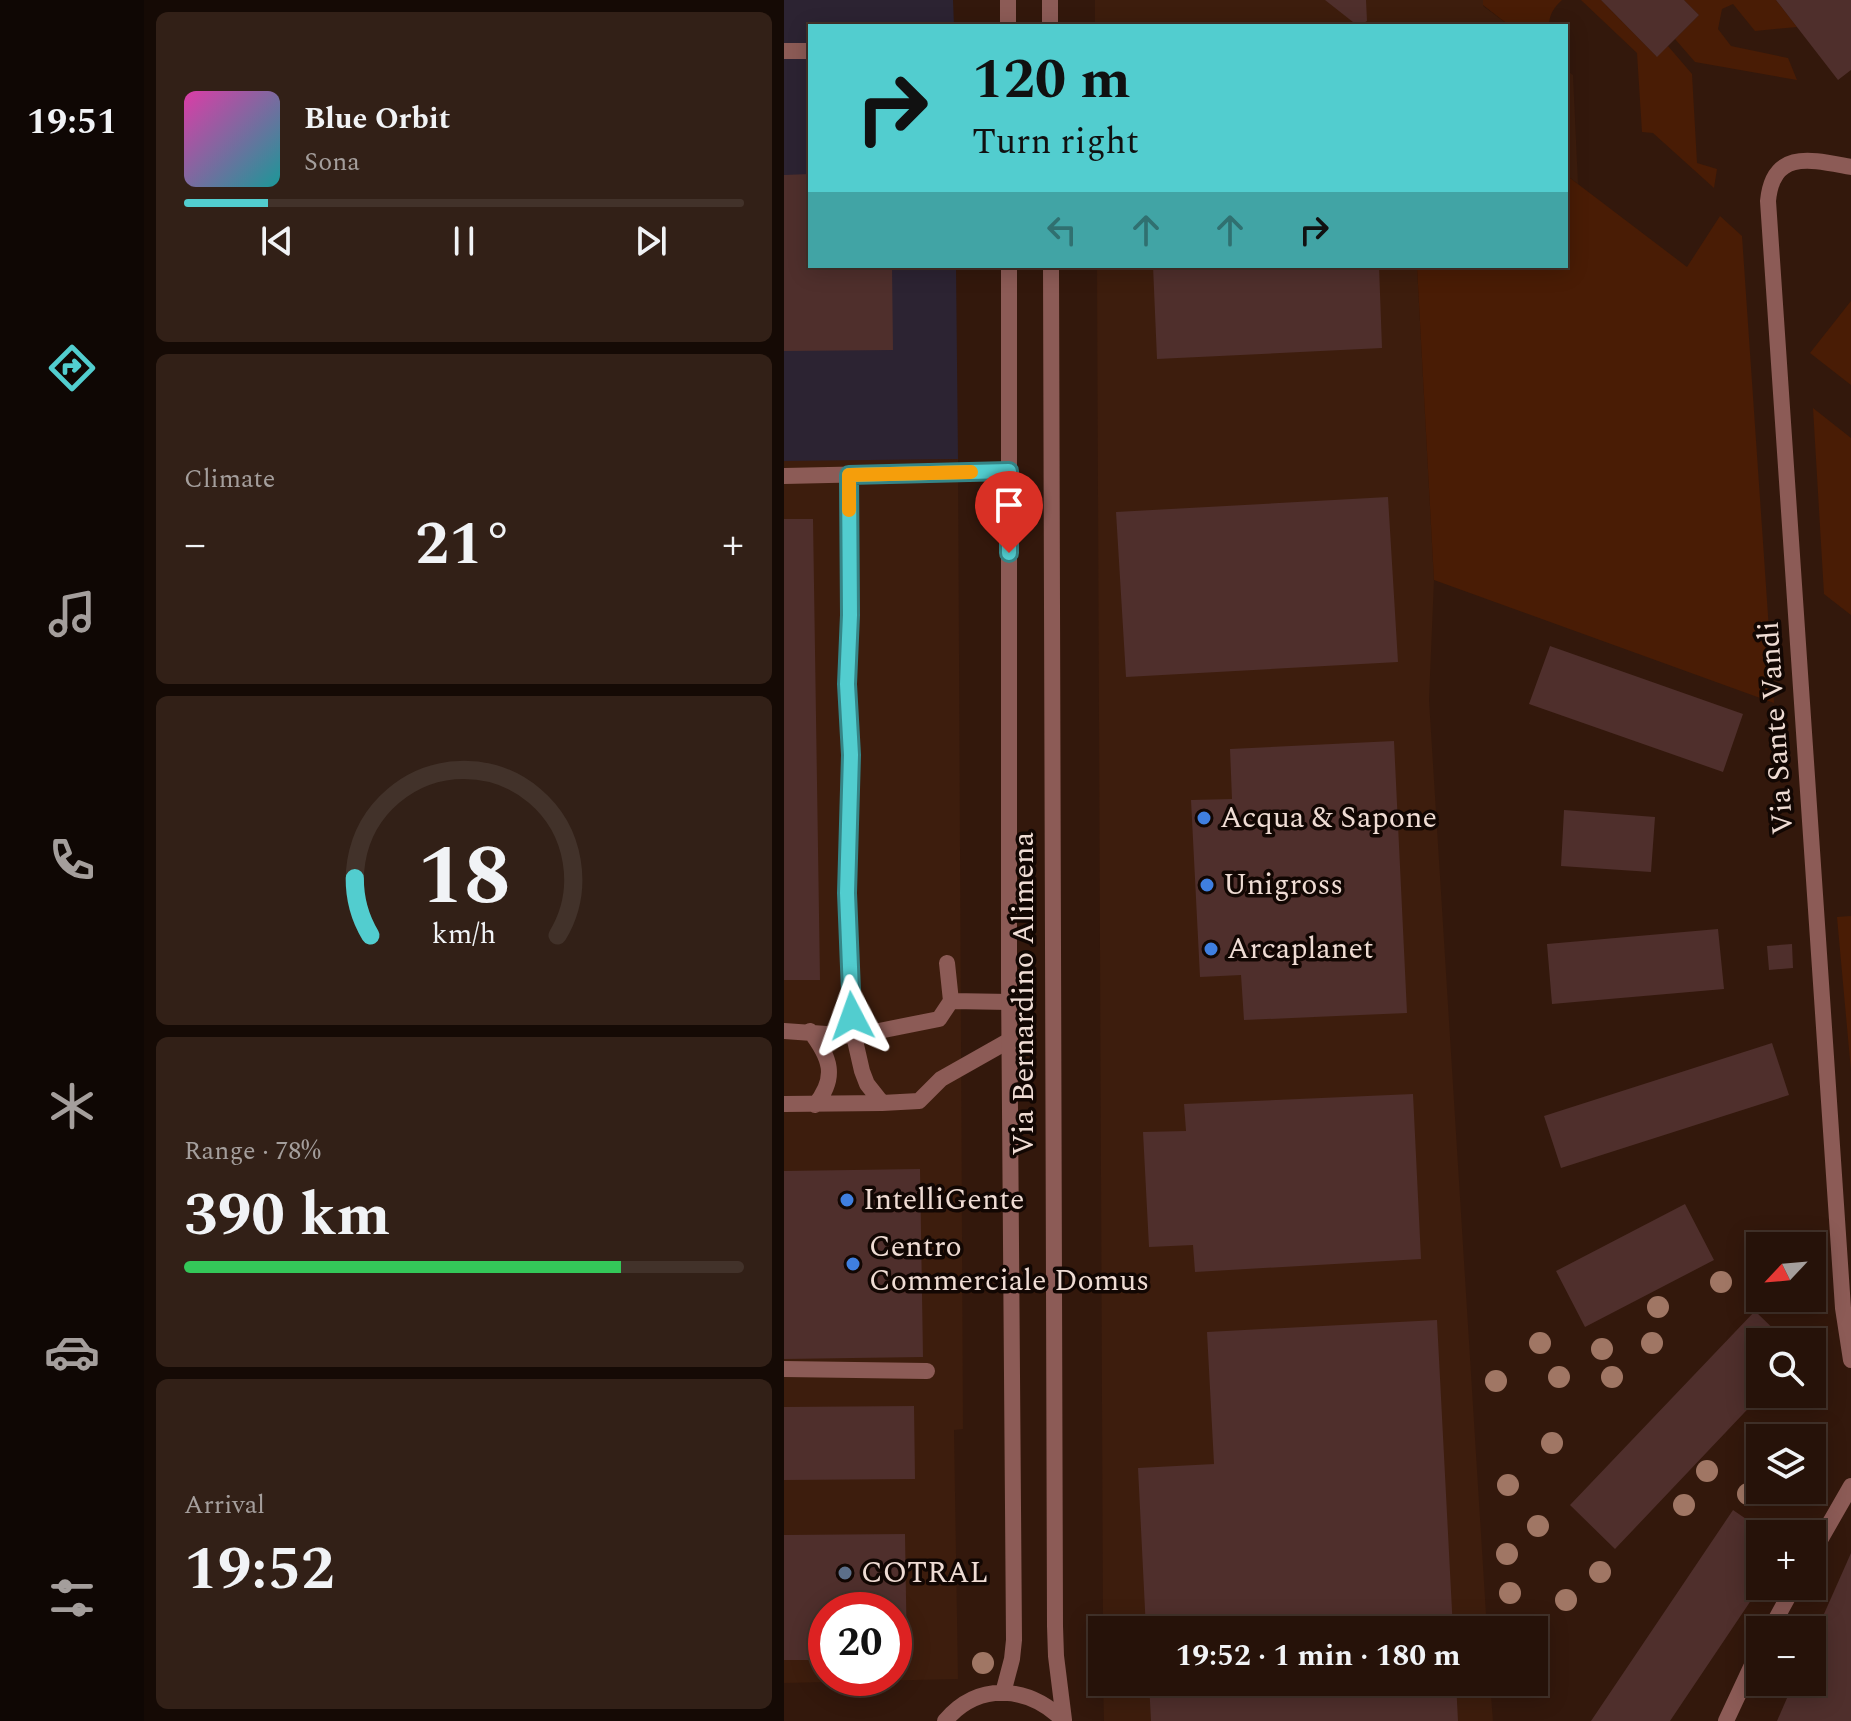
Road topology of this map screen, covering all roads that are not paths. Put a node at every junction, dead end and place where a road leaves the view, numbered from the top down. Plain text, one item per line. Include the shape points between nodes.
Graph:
1 (1008, 0) edge
2 (1050, 0) edge
3 (1008, 24) edge
4 (1050, 24) edge
5 (784, 51) edge
6 (808, 51) edge
7 (1851, 167) edge
8 (1009, 268) edge
9 (1051, 268) edge
10 (1009, 471) junction
11 (849, 475) junction
12 (784, 476) edge
13 (947, 963) dead end
14 (951, 1001) junction
15 (1010, 1002) junction
16 (784, 1031) edge
17 (810, 1031) junction
18 (854, 1036) junction
19 (1010, 1040) junction
20 (882, 1103) junction
21 (784, 1104) edge
22 (815, 1105) junction
23 (1851, 1360) edge
24 (784, 1369) edge
25 (927, 1371) dead end
26 (1851, 1486) edge
27 (1826, 1530) edge
28 (1746, 1678) edge
29 (1003, 1693) junction
30 (945, 1720) edge
31 (1064, 1721) edge
32 (1726, 1721) edge

1 - 3 street
2 - 4 street
5 - 6 street
7 - 23 street, Via Sante Vandi via 1803,160 1786,165 1774,176 1768,201 1843,1308
8 - 10 street, Via Bernardino Alimena
9 - 31 street, Via Bernardino Alimena via 1055,1611
10 - 11 street
10 - 15 street, Via Bernardino Alimena
11 - 12 street
11 - 18 street via 847,893
13 - 14 street
14 - 15 street
14 - 18 street via 939,1019
15 - 19 street, Via Bernardino Alimena
16 - 17 street
17 - 18 street
17 - 22 street via 830,1070 830,1083
18 - 20 street via 867,1084
19 - 20 street via 941,1079 919,1101
19 - 29 street, Via Bernardino Alimena via 1014,1640
20 - 22 street
21 - 22 street
24 - 25 street
26 - 27 street
28 - 32 street
29 - 30 street via 967,1702
29 - 31 street via 1032,1697

